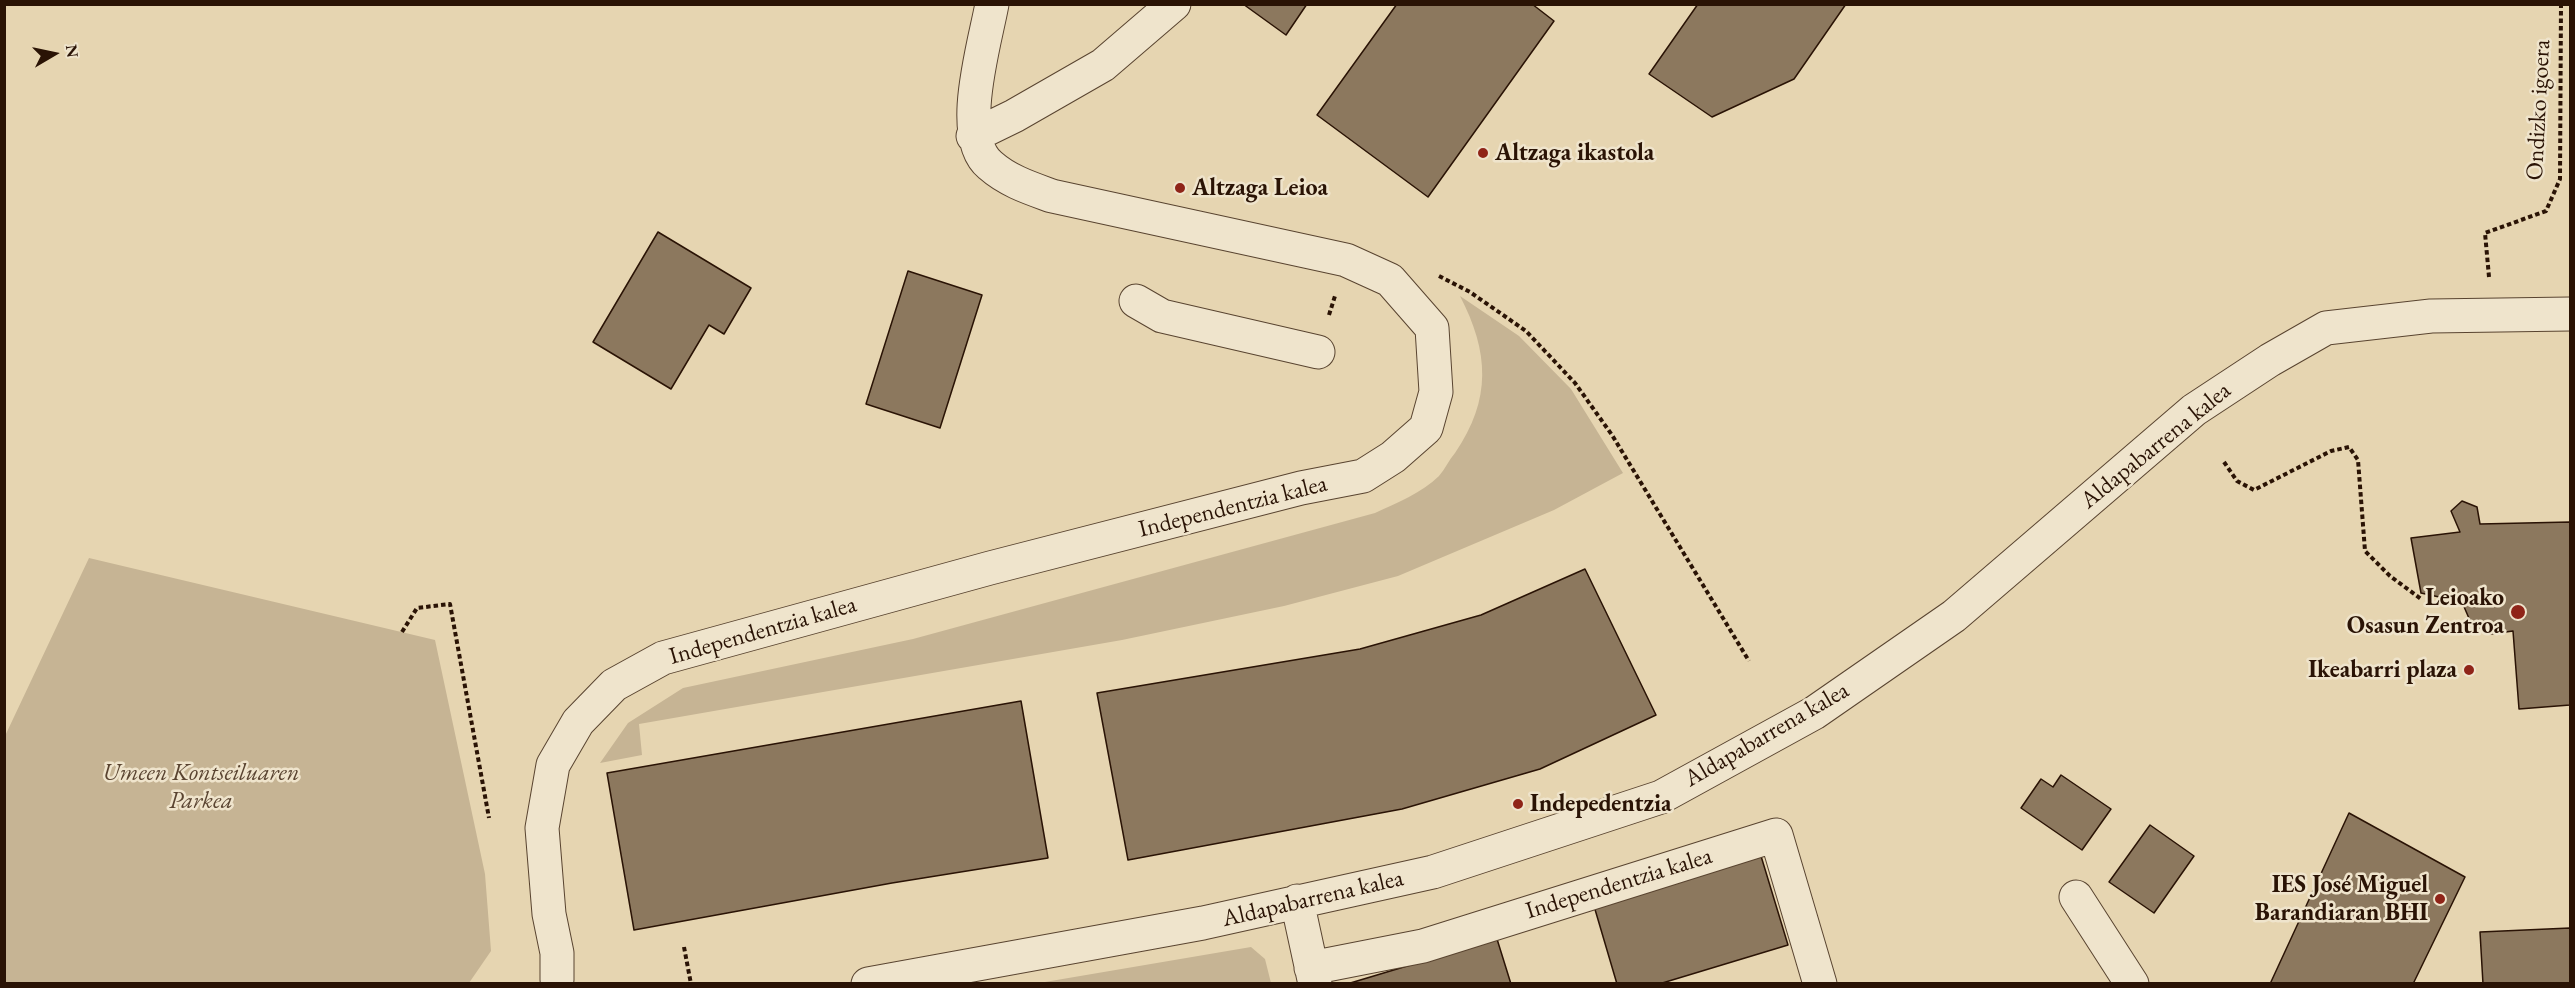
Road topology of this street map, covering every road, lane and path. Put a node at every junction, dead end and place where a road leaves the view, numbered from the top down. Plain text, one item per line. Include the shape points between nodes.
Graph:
1 (992, 4) edge
2 (1174, 4) edge
3 (2561, 4) edge
4 (973, 136) junction
5 (1470, 292) dead end
6 (1136, 302) dead end
7 (2571, 314) edge
8 (2493, 317) junction
9 (1318, 352) dead end
10 (2224, 462) dead end
11 (2421, 599) dead end
12 (402, 632) dead end
13 (1749, 662) dead end
14 (489, 818) dead end
15 (2076, 897) dead end
16 (1297, 901) junction
17 (684, 946) dead end
18 (1313, 976) edge
19 (558, 983) edge
20 (691, 984) edge
21 (868, 984) edge
22 (1820, 984) edge
23 (2132, 984) edge

1 - 4 street, Independentzia kalea via 974,94
2 - 4 street via 1103,65
3 - 8 path, Ondizko igoera via 2560,180 2546,211 2485,233
4 - 19 street, Independentzia kalea via 987,164 1016,183 1052,196 1346,260 1390,280 1432,328 1436,392 1426,428 1393,457 1363,476 1301,488 990,568 663,658 614,685 578,723 553,765 542,828
5 - 13 path via 1526,332 1575,383 1612,435
6 - 9 street via 1162,316
7 - 8 street, Aldapabarrena kalea
8 - 16 street, Aldapabarrena kalea via 2431,316 2326,328 2270,360 2194,410 1954,616 1814,713 1660,797 1433,872
10 - 11 path via 2237,481 2254,490 2349,447 2358,460 2365,551
12 - 14 path via 417,608 450,604
15 - 23 street
16 - 18 street, Independentzia kalea
16 - 21 street, Aldapabarrena kalea via 1203,923
17 - 20 path
18 - 22 street, Independentzia kalea via 1423,946 1776,835

